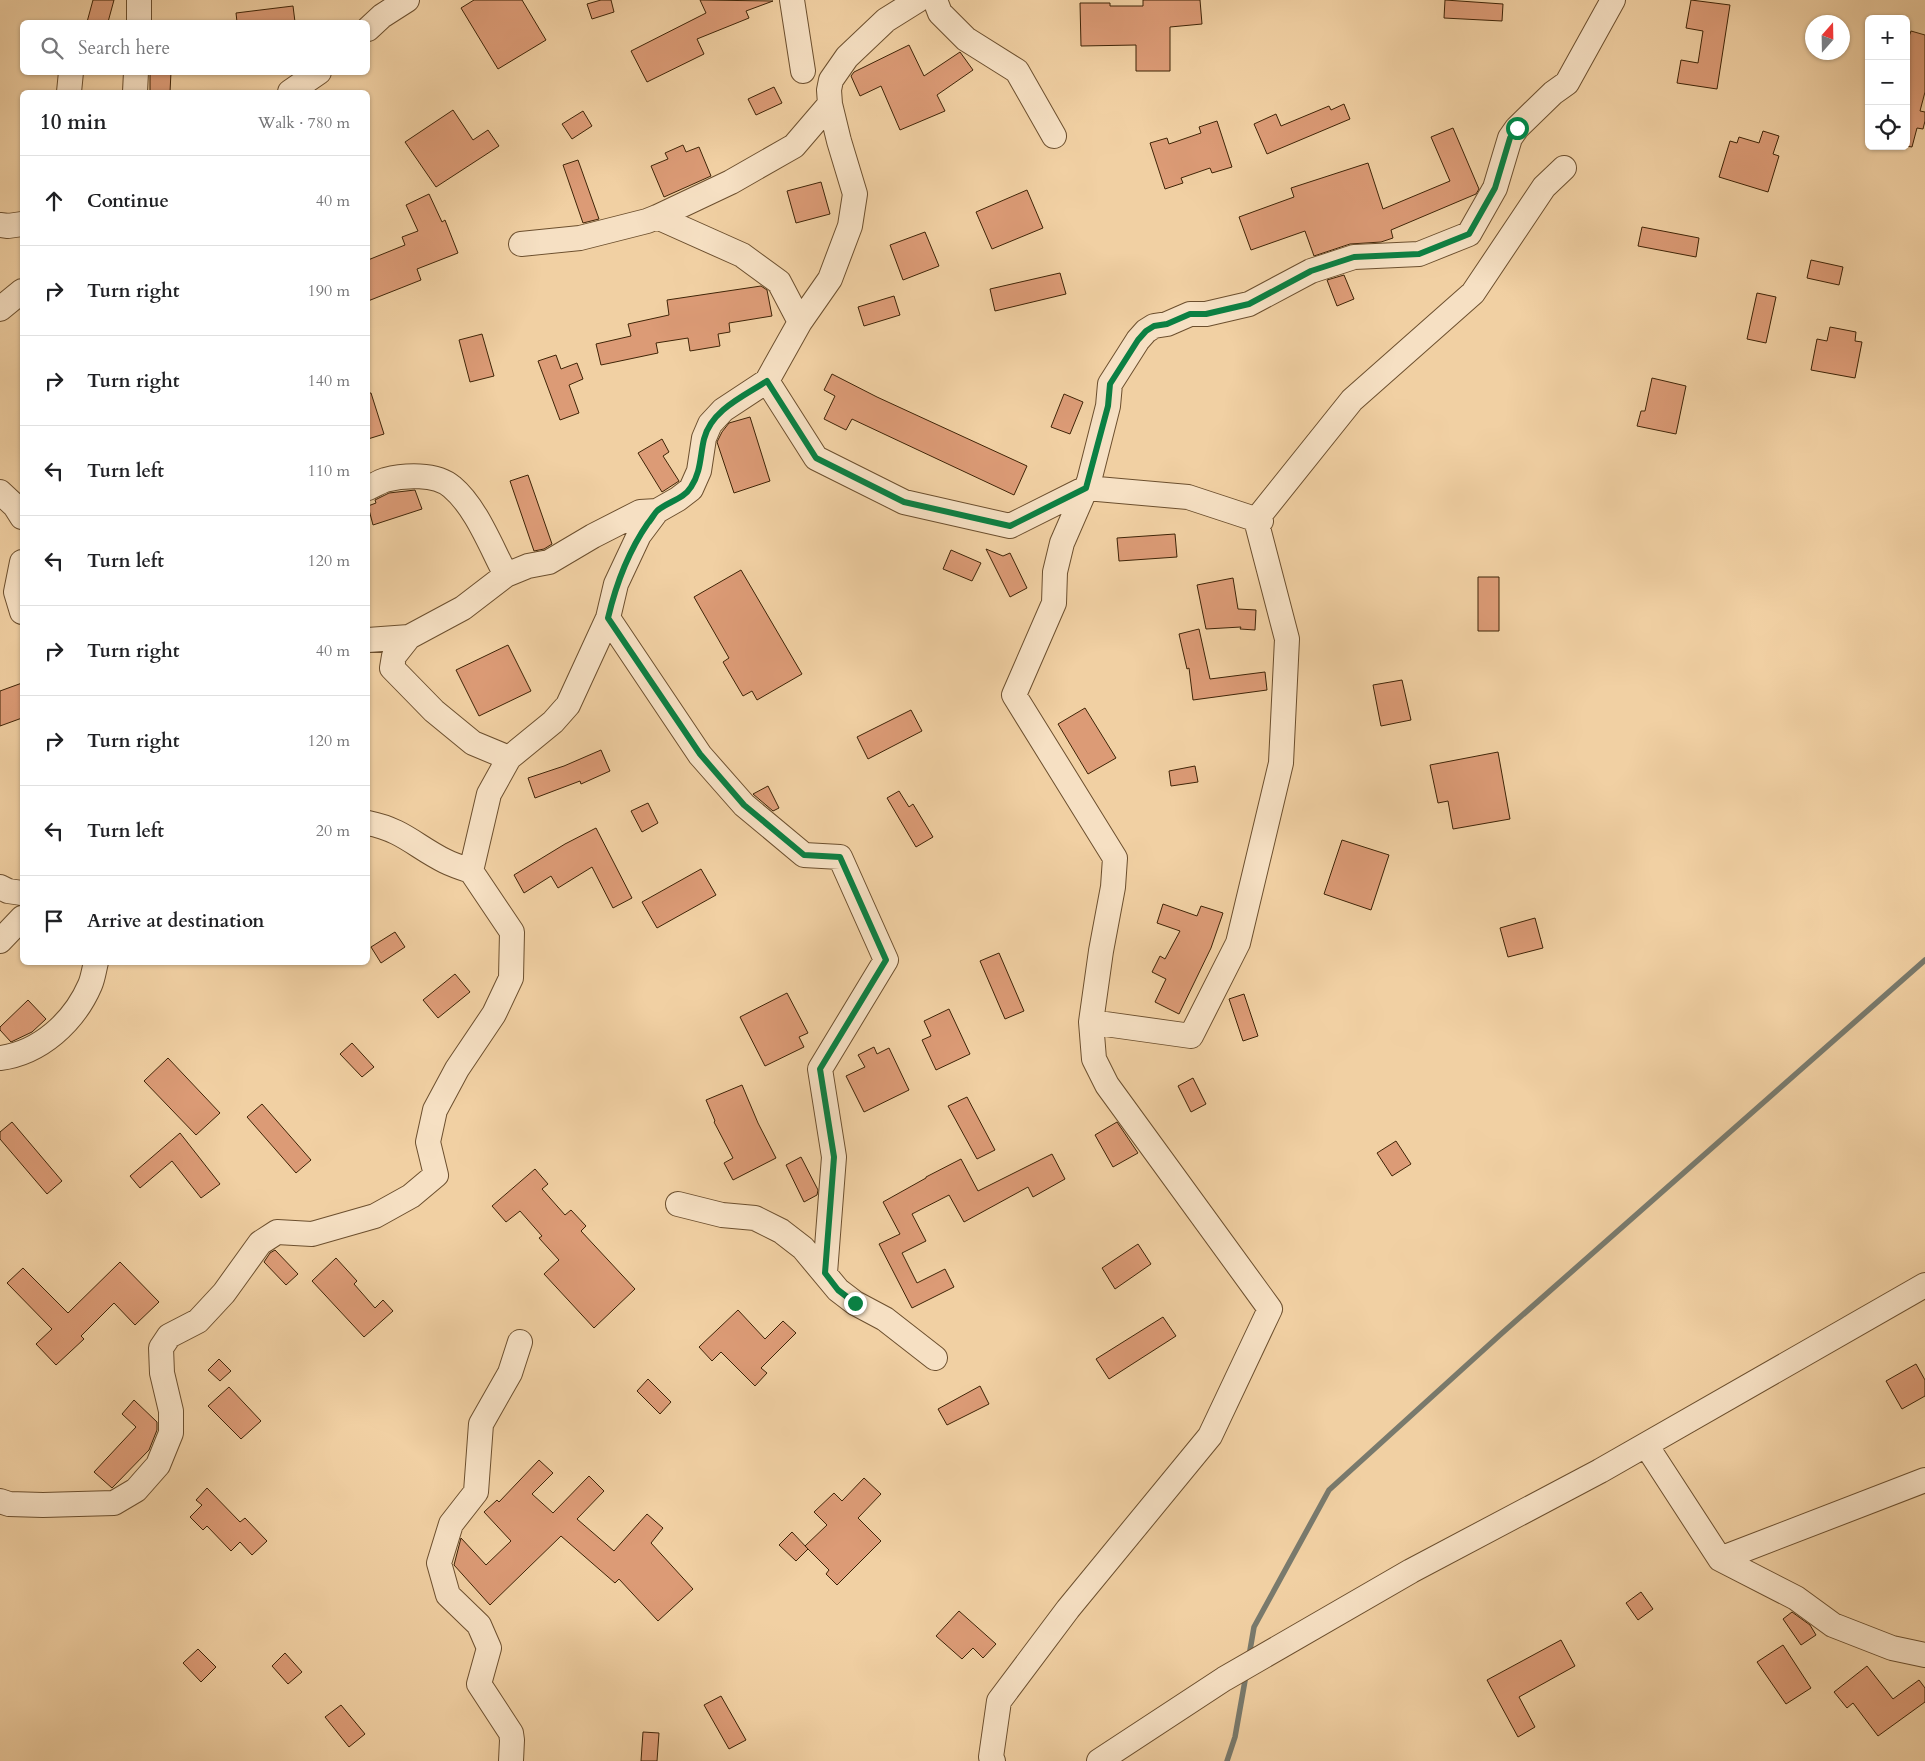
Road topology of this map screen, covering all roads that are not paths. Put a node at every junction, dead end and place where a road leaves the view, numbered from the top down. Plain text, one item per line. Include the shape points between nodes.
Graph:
1 (139, 0) edge
2 (407, 0) edge
3 (792, 0) edge
4 (918, 0) edge
5 (936, 0) edge
6 (1613, 0) edge
7 (376, 15) edge
8 (139, 20) edge
9 (803, 71) dead end
10 (71, 75) edge
11 (136, 75) edge
12 (315, 75) edge
13 (68, 90) edge
14 (135, 90) edge
15 (293, 90) edge
16 (830, 104) junction
17 (1054, 136) dead end
18 (1564, 168) dead end
19 (657, 217) junction
20 (20, 224) edge
21 (0, 225) edge
22 (521, 244) dead end
23 (20, 293) edge
24 (0, 309) edge
25 (800, 322) junction
26 (767, 381) junction
27 (370, 487) edge
28 (1086, 488) junction
29 (0, 492) edge
30 (657, 511) junction
31 (20, 514) edge
32 (1259, 521) junction
33 (20, 572) edge
34 (506, 575) junction
35 (20, 605) edge
36 (608, 618) junction
37 (409, 637) junction
38 (370, 641) edge
39 (370, 643) edge
40 (392, 668) junction
41 (509, 758) junction
42 (370, 824) edge
43 (470, 871) junction
44 (0, 887) edge
45 (20, 893) edge
46 (20, 920) edge
47 (0, 941) edge
48 (95, 965) edge
49 (1091, 1022) junction
50 (0, 1058) edge
51 (678, 1204) dead end
52 (825, 1273) junction
53 (1925, 1285) edge
54 (520, 1342) dead end
55 (935, 1358) dead end
56 (1646, 1445) junction
57 (1925, 1480) edge
58 (0, 1501) edge
59 (1720, 1559) junction
60 (1925, 1655) edge
61 (511, 1761) edge
62 (993, 1761) edge
63 (1099, 1761) edge

1 - 8 street
2 - 7 street
3 - 9 street
4 - 16 street via 886,20 847,57 831,80
5 - 17 street via 940,13 966,39 1017,71
6 - 28 street via 1567,83 1553,93 1510,138 1495,188 1469,234 1419,254 1354,257 1311,271 1249,304 1206,314 1190,314 1146,331 1110,384 1108,406
10 - 13 street
11 - 14 street
12 - 15 street
16 - 19 street via 794,146 731,182
16 - 25 street via 855,194 854,207 830,279
18 - 32 street via 1544,187 1473,293 1352,400
19 - 22 street via 580,238
19 - 25 street via 742,255 779,282
20 - 21 street
23 - 24 street
25 - 26 street
26 - 28 street via 816,458 904,502 1010,526
26 - 30 street via 723,410 710,424 704,438 700,471 690,489
27 - 34 street via 385,480 406,477 435,478 450,485 477,519
28 - 32 street via 1188,497
28 - 49 street via 1062,543 1055,572 1054,603 1014,695 1115,858
29 - 31 street
30 - 34 street via 640,512 549,562
30 - 36 street via 639,536 616,584
32 - 49 street via 1287,639 1281,763 1238,943 1191,1036
33 - 35 street via 16,592
34 - 37 street via 463,608
36 - 41 street via 568,705 553,722
36 - 52 street via 700,754 744,805 804,855 840,857 886,960 820,1069 834,1157
37 - 38 street
37 - 40 street via 394,656
39 - 40 street
40 - 41 street via 434,711 473,743
41 - 43 street via 488,794
42 - 43 street via 386,827 408,837 444,860
43 - 58 street via 512,932 511,978 494,1014 457,1069 435,1110 428,1142 436,1175 412,1196 375,1216 312,1234 277,1232 260,1243 224,1293 198,1321 169,1336 161,1348 162,1373 171,1411 171,1433 158,1465 136,1490 114,1503 43,1505
44 - 45 street
46 - 47 street
48 - 50 street via 90,985 71,1017 46,1040 16,1056
49 - 62 street via 1094,1059 1107,1084 1270,1309 1210,1436 1068,1609 999,1701
51 - 52 street via 755,1218 781,1230 803,1248
52 - 55 street via 838,1290 885,1319
53 - 56 street
54 - 61 street via 510,1373 481,1424 476,1492 451,1524 439,1563 448,1595 479,1625 489,1648 479,1684 511,1733
56 - 59 street
56 - 63 street via 1411,1571 1224,1679
57 - 59 street
59 - 60 street via 1796,1598 1833,1625 1892,1648

